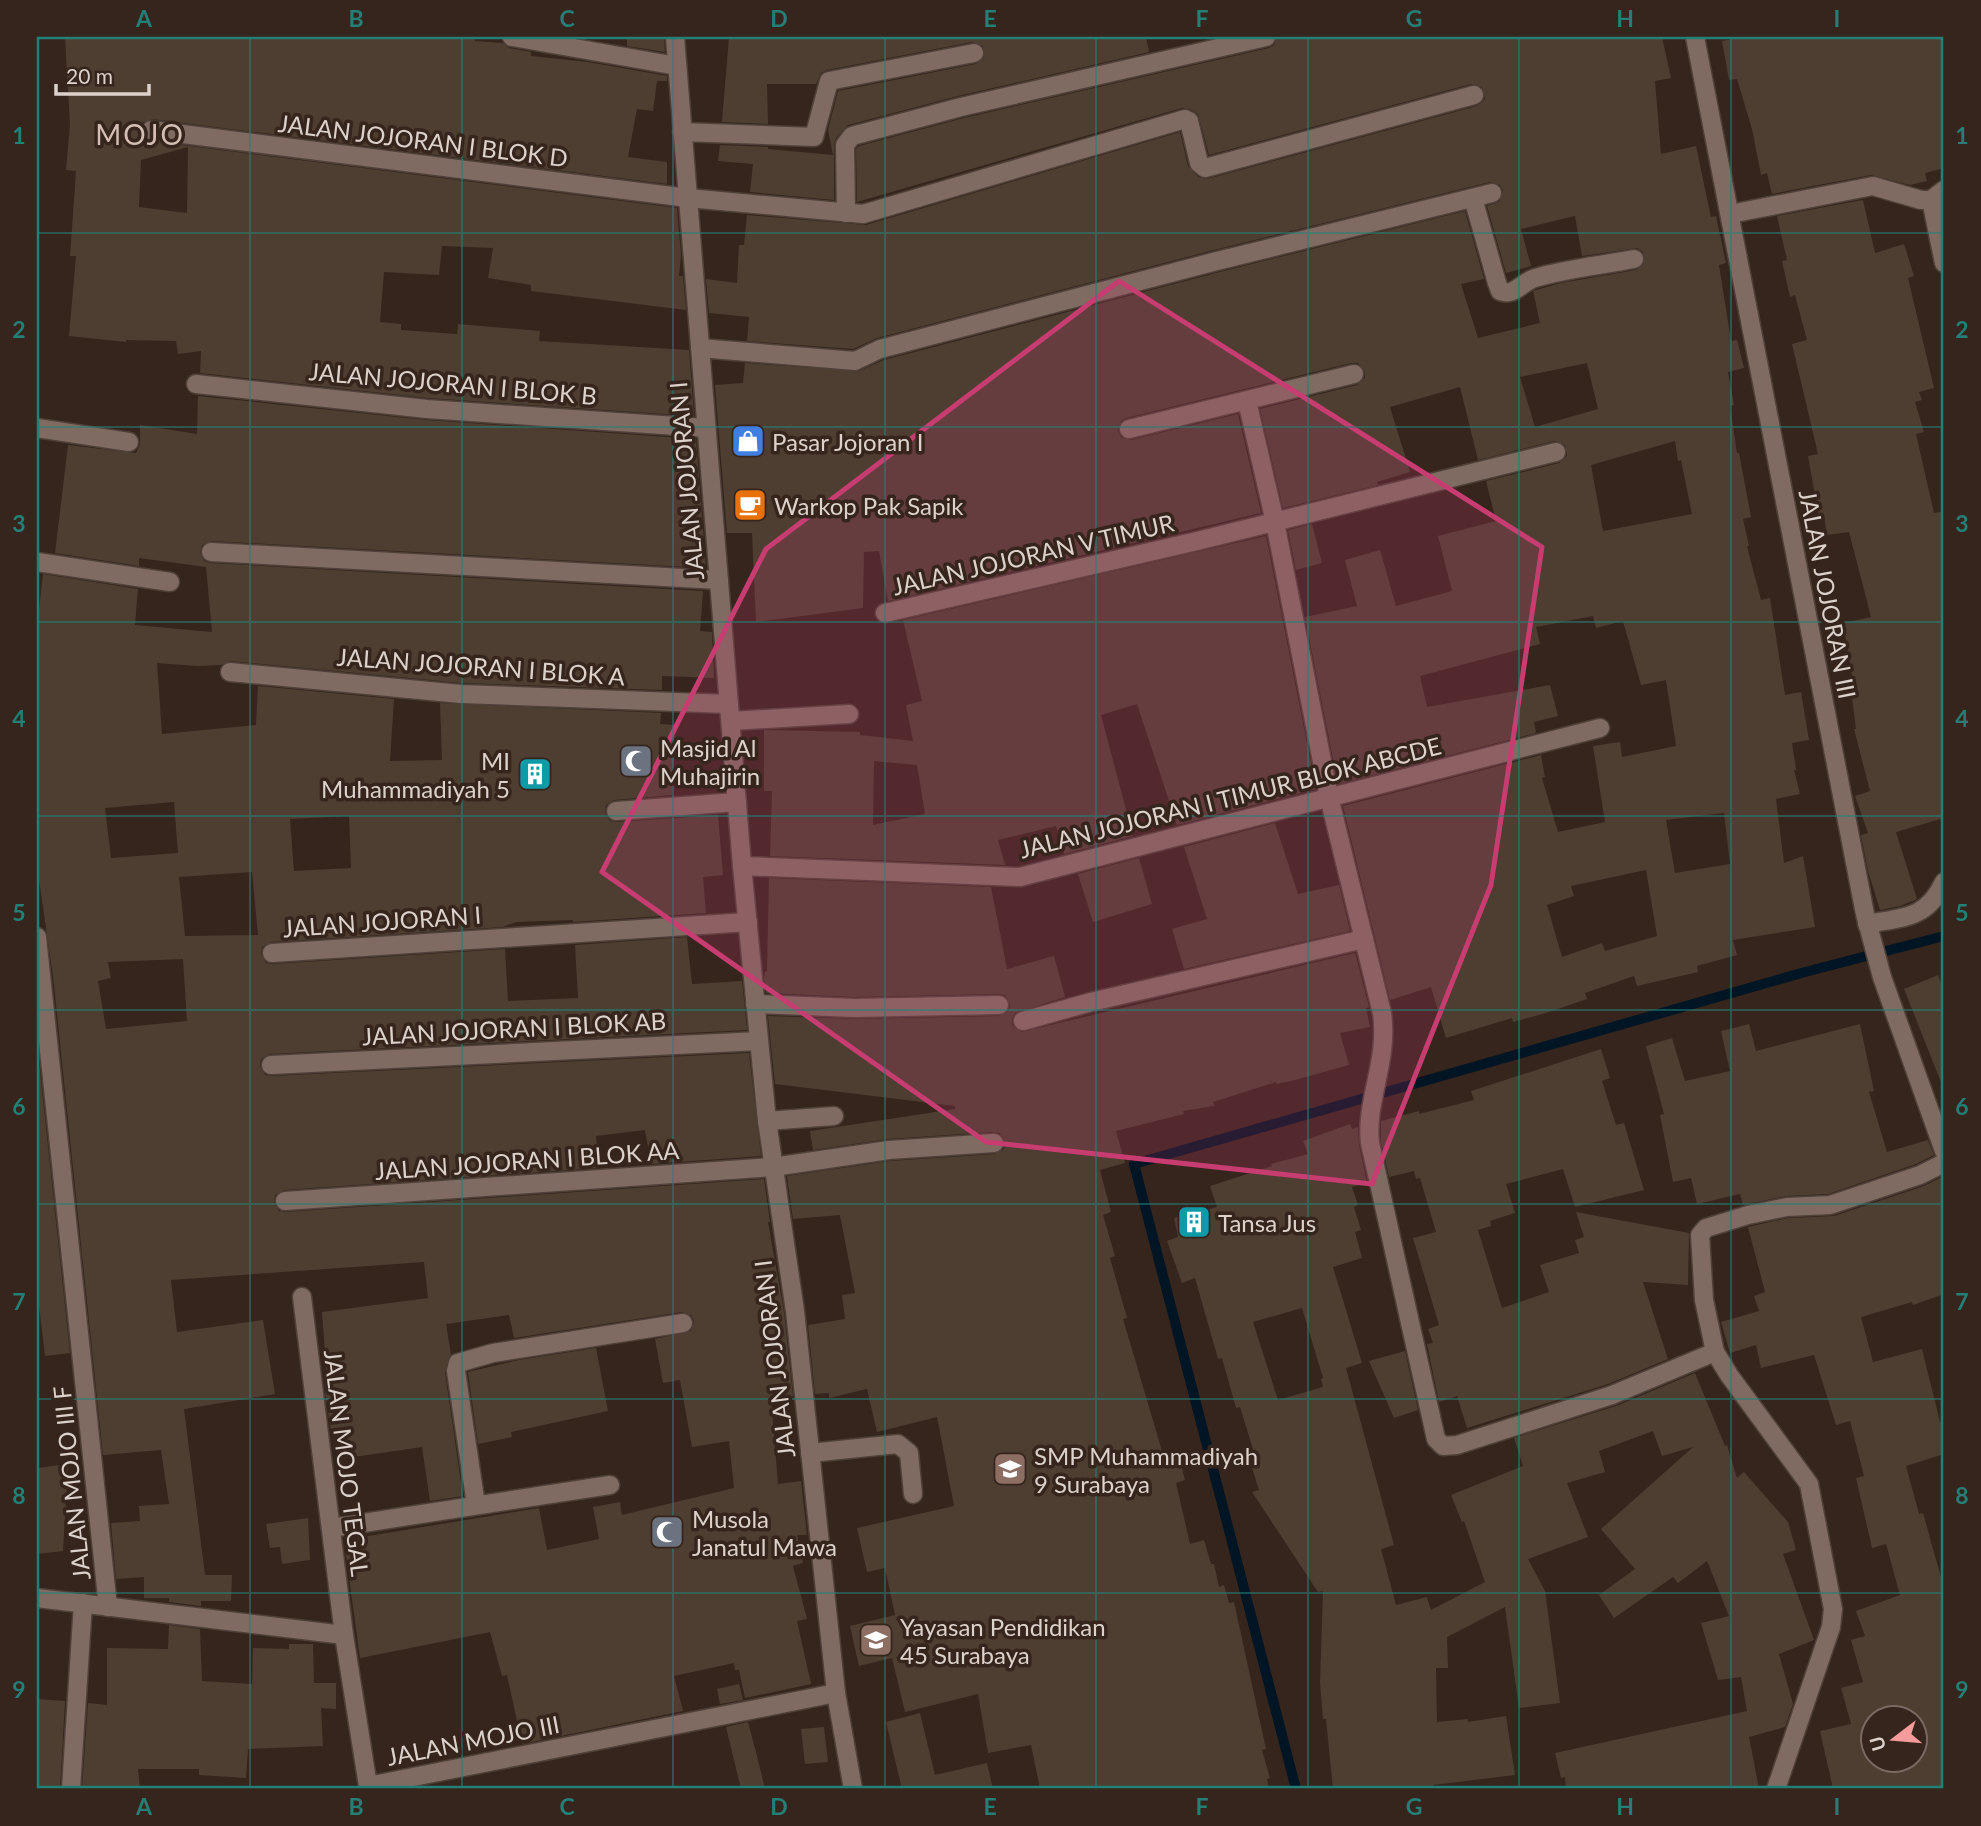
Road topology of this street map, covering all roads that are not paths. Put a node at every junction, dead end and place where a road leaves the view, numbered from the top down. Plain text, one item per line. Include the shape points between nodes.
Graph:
1 (512, 37) edge
2 (675, 37) edge
3 (1266, 37) edge
4 (1695, 37) edge
5 (974, 53) dead end
6 (677, 66) junction
7 (1474, 95) dead end
8 (151, 130) dead end
9 (682, 132) junction
10 (1492, 193) dead end
11 (1938, 195) edge
12 (688, 198) junction
13 (1473, 198) junction
14 (846, 213) junction
15 (1730, 214) junction
16 (1634, 259) dead end
17 (1944, 264) edge
18 (700, 348) junction
19 (1354, 374) dead end
20 (196, 384) dead end
21 (1247, 401) junction
22 (37, 428) edge
23 (706, 428) junction
24 (1129, 429) dead end
25 (129, 442) dead end
26 (1556, 452) dead end
27 (1275, 522) junction
28 (211, 552) dead end
29 (37, 562) edge
30 (719, 580) junction
31 (170, 582) dead end
32 (885, 613) dead end
33 (230, 671) dead end
34 (730, 713) junction
35 (849, 713) dead end
36 (1600, 727) dead end
37 (1329, 797) junction
38 (737, 802) junction
39 (616, 811) dead end
40 (742, 866) junction
41 (1944, 882) edge
42 (748, 922) junction
43 (1868, 927) junction
44 (37, 937) edge
45 (1364, 939) junction
46 (272, 953) dead end
47 (755, 1004) junction
48 (999, 1005) dead end
49 (1023, 1021) dead end
50 (759, 1041) junction
51 (271, 1065) dead end
52 (834, 1116) dead end
53 (767, 1121) junction
54 (994, 1143) dead end
55 (1944, 1152) edge
56 (1944, 1163) edge
57 (774, 1167) junction
58 (285, 1201) dead end
59 (302, 1297) dead end
60 (683, 1323) dead end
61 (1715, 1352) junction
62 (810, 1452) junction
63 (610, 1485) dead end
64 (913, 1494) dead end
65 (477, 1505) junction
66 (331, 1528) junction
67 (37, 1598) edge
68 (83, 1604) junction
69 (108, 1606) junction
70 (344, 1635) junction
71 (836, 1693) junction
72 (368, 1787) edge
73 (71, 1789) edge
74 (853, 1789) edge
75 (1776, 1789) edge

1 - 6 street
2 - 6 street, JALAN JOJORAN I
3 - 14 street via 852,136 845,145
4 - 15 street, JALAN JOJORAN III
5 - 9 street via 829,81 814,137
6 - 9 street, JALAN JOJORAN I
7 - 14 street, JALAN JOJORAN I BLOK D via 1205,168 1199,163 1189,121 1184,119 870,213
8 - 12 street, JALAN JOJORAN I BLOK D
9 - 12 street, JALAN JOJORAN I
10 - 13 street
11 - 15 street via 1909,197 1873,186
11 - 17 street
12 - 14 street, JALAN JOJORAN I BLOK D
12 - 18 street, JALAN JOJORAN I
13 - 16 street via 1497,284 1504,293 1534,278
13 - 18 street via 880,349 855,361
15 - 43 street, JALAN JOJORAN III
18 - 23 street, JALAN JOJORAN I
19 - 21 street
20 - 23 street, JALAN JOJORAN I BLOK B via 427,409
21 - 24 street
21 - 27 street
22 - 25 street
23 - 30 street, JALAN JOJORAN I
26 - 27 street, JALAN JOJORAN V TIMUR
27 - 32 street, JALAN JOJORAN V TIMUR
27 - 37 street
28 - 30 street
29 - 31 street
30 - 34 street, JALAN JOJORAN I
33 - 34 street, JALAN JOJORAN I BLOK A via 461,694
34 - 35 street, JALAN JOJORAN I BLOK A
34 - 38 street, JALAN JOJORAN I
36 - 37 street, JALAN JOJORAN I TIMUR BLOK ABCDE
37 - 40 street, JALAN JOJORAN I TIMUR BLOK ABCDE via 1020,877
37 - 45 street
38 - 39 street
38 - 40 street, JALAN JOJORAN I
40 - 42 street, JALAN JOJORAN I
41 - 43 street via 1936,900 1922,912
42 - 46 street, JALAN JOJORAN I
42 - 47 street, JALAN JOJORAN I
43 - 55 street, JALAN JOJORAN III
44 - 69 street, JALAN MOJO III F
45 - 49 street
45 - 61 street via 1384,1036 1370,1143 1439,1443 1457,1445 1612,1395
47 - 48 street via 854,1008
47 - 50 street, JALAN JOJORAN I
50 - 51 street, JALAN JOJORAN I BLOK AB
50 - 53 street, JALAN JOJORAN I
52 - 53 street
53 - 57 street, JALAN JOJORAN I
54 - 57 street, JALAN JOJORAN I BLOK AA via 889,1150
56 - 61 street via 1830,1205 1778,1209 1702,1230 1704,1300
57 - 58 street, JALAN JOJORAN I BLOK AA
57 - 62 street, JALAN JOJORAN I
59 - 66 street, JALAN MOJO TEGAL
60 - 65 street via 493,1353 458,1363
61 - 75 street via 1809,1484 1833,1609 1831,1627
62 - 64 street via 898,1444 909,1453
62 - 71 street, JALAN JOJORAN I
63 - 65 street
65 - 66 street
66 - 70 street, JALAN MOJO TEGAL
67 - 68 street
68 - 69 street
68 - 73 street
69 - 70 street
70 - 72 street, JALAN MOJO III
71 - 72 street, JALAN MOJO III
71 - 74 street, JALAN JOJORAN I

